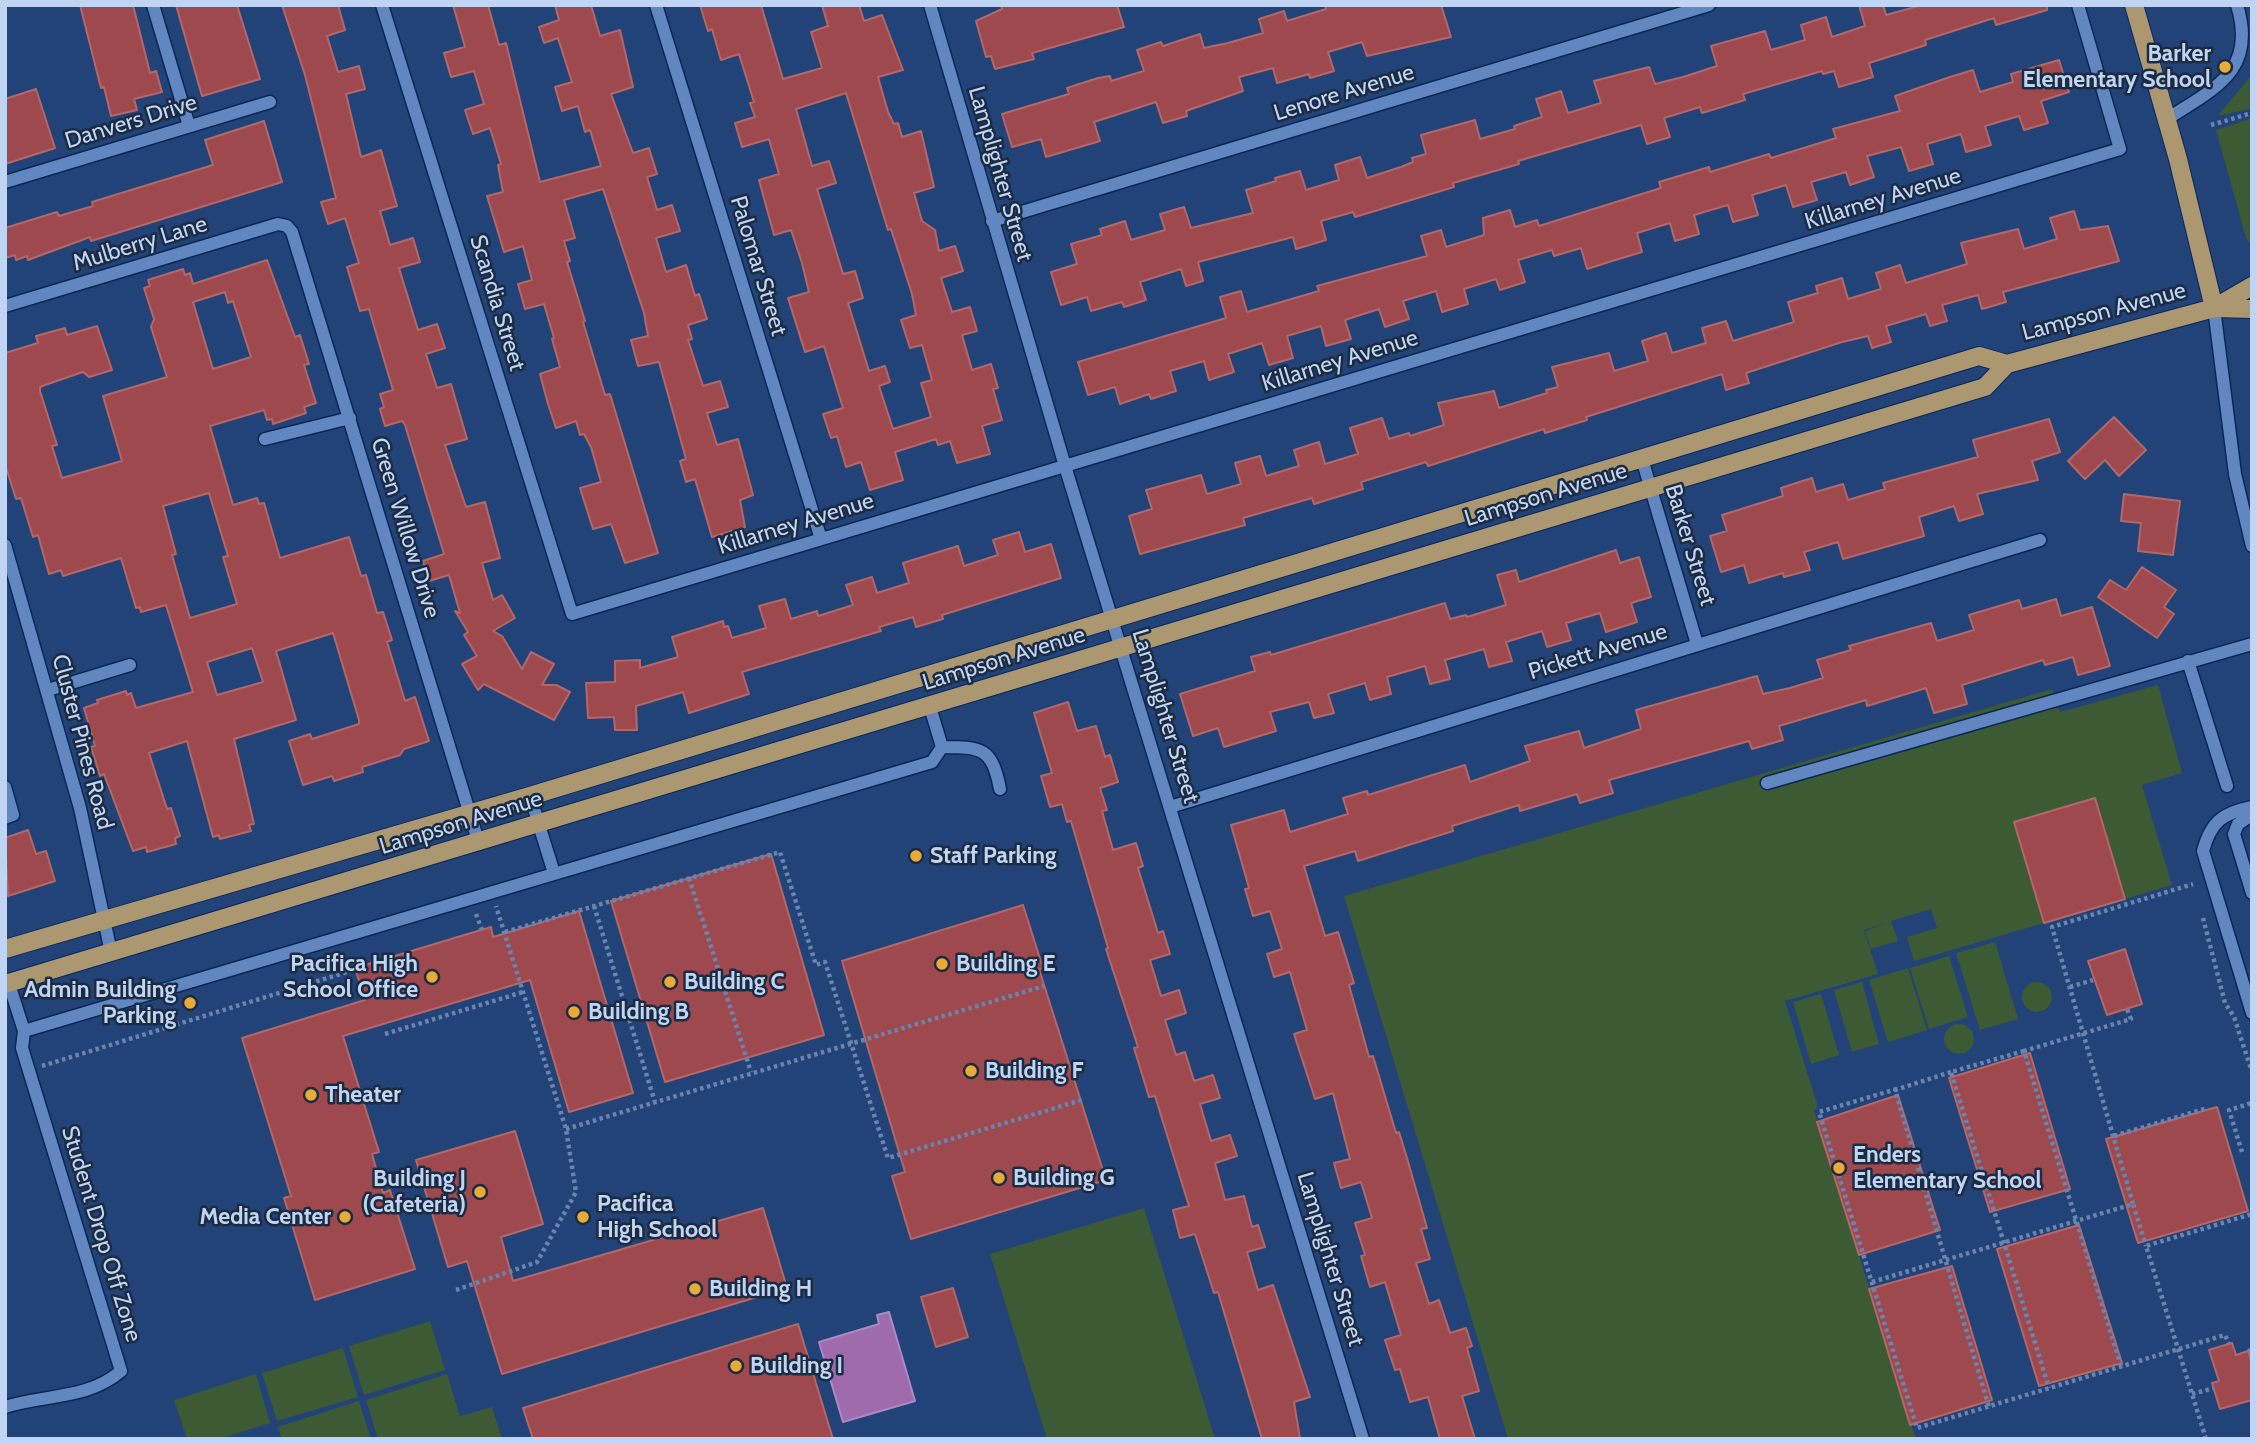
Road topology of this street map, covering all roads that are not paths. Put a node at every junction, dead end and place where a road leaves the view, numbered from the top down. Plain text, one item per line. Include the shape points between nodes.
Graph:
1 (153, 5) edge
2 (382, 5) edge
3 (656, 5) edge
4 (930, 5) edge
5 (1709, 5) edge
6 (2078, 5) edge
7 (2134, 5) edge
8 (2237, 5) edge
9 (270, 102) dead end
10 (2167, 119) junction
11 (189, 126) junction
12 (5, 182) edge
13 (992, 221) junction
14 (288, 226) joint
15 (2252, 286) edge
16 (5, 306) edge
17 (2214, 308) junction
18 (2252, 309) edge
19 (2007, 364) junction
20 (349, 418) junction
21 (265, 439) dead end
22 (1642, 459) junction
23 (1065, 466) junction
24 (1651, 489) junction
25 (821, 539) junction
26 (2040, 540) dead end
27 (2251, 543) edge
28 (5, 545) edge
29 (572, 614) joint
30 (1113, 618) junction
31 (1698, 644) junction
32 (2252, 644) edge
33 (1122, 649) junction
34 (2189, 661) junction
35 (130, 665) dead end
36 (48, 690) junction
37 (930, 707) junction
38 (942, 747) junction
39 (1767, 783) dead end
40 (5, 786) edge
41 (2227, 786) dead end
42 (1000, 789) dead end
43 (530, 796) junction
44 (1170, 807) junction
45 (2252, 807) edge
46 (471, 813) junction
47 (2252, 815) edge
48 (9, 816) edge
49 (539, 825) junction
50 (479, 844) junction
51 (554, 873) junction
52 (2252, 892) edge
53 (103, 920) junction
54 (5, 949) edge
55 (111, 952) junction
56 (7, 984) edge
57 (2252, 1013) edge
58 (24, 1031) junction
59 (5, 1407) edge
60 (1363, 1439) edge

1 - 11 street
2 - 29 street, Scandia Street
3 - 25 street, Palomar Street
4 - 13 street, Lamplighter Street
5 - 13 street, Lenore Avenue
6 - 23 street, Killarney Avenue via 2120,149
7 - 10 main road
8 - 10 street via 2244,39 2231,73
9 - 11 street, Danvers Drive
10 - 17 main road
11 - 12 street, Danvers Drive
13 - 23 street, Lamplighter Street
14 - 16 street, Mulberry Lane via 278,224
14 - 20 street, Green Willow Drive
15 - 17 main road, Lampson Avenue
17 - 18 main road, Lampson Avenue
17 - 19 main road, Lampson Avenue
17 - 27 street via 2235,474
19 - 22 main road, Lampson Avenue via 1979,356
19 - 24 main road, Lampson Avenue via 1985,387
20 - 21 street
20 - 46 street, Green Willow Drive
22 - 24 street, Barker Street
22 - 30 main road, Lampson Avenue
23 - 25 street, Killarney Avenue
23 - 30 street, Lamplighter Street
24 - 31 street, Barker Street
24 - 33 main road, Lampson Avenue
25 - 29 street, Killarney Avenue
26 - 31 street, Pickett Avenue
28 - 36 street, Cluster Pines Road
30 - 33 street, Lamplighter Street
30 - 43 main road, Lampson Avenue
31 - 44 street, Pickett Avenue
32 - 34 street
33 - 37 main road, Lampson Avenue
33 - 44 street, Lamplighter Street
34 - 39 street
34 - 41 street
35 - 36 street
36 - 53 street, Cluster Pines Road
37 - 38 street
37 - 49 main road, Lampson Avenue
38 - 42 street via 978,748 988,755
38 - 51 street via 932,762
40 - 48 street
43 - 46 main road, Lampson Avenue
43 - 49 street
44 - 60 street, Lamplighter Street
45 - 57 street via 2228,812 2217,822 2203,851
46 - 50 street, Green Willow Drive
46 - 53 main road, Lampson Avenue
47 - 52 street via 2238,824 2234,834
49 - 50 main road, Lampson Avenue
49 - 51 street
50 - 55 main road, Lampson Avenue
51 - 58 street
53 - 54 main road, Lampson Avenue
53 - 55 street, Cluster Pines Road
55 - 56 main road, Lampson Avenue
56 - 58 street, Student Drop Off Zone
58 - 59 street, Student Drop Off Zone via 22,1048 121,1371 105,1384 57,1399 35,1397

